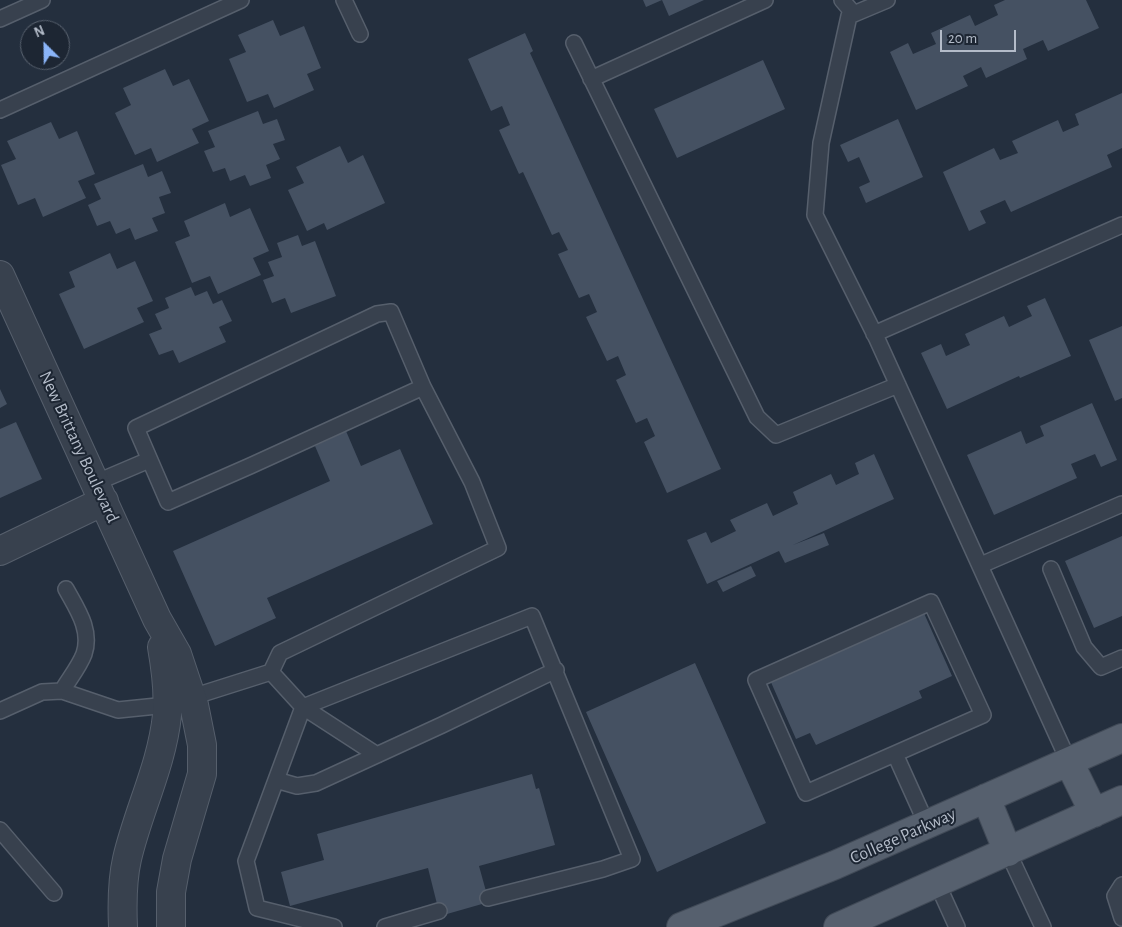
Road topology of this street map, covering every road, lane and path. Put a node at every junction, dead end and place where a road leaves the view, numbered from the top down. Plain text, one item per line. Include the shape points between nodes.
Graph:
1 (42, 0) edge
2 (241, 0) edge
3 (344, 0) edge
4 (766, 0) edge
5 (842, 0) edge
6 (887, 0) edge
7 (854, 14) junction
8 (0, 19) edge
9 (360, 34) dead end
10 (574, 43) dead end
11 (591, 79) junction
12 (0, 110) edge
13 (1122, 225) edge
14 (2, 287) edge
15 (874, 334) junction
16 (898, 385) junction
17 (423, 386) junction
18 (149, 460) junction
19 (100, 492) junction
20 (1122, 504) edge
21 (0, 552) edge
22 (981, 565) junction
23 (1051, 569) dead end
24 (66, 589) dead end
25 (1122, 658) edge
26 (556, 670) junction
27 (272, 672) junction
28 (62, 691) junction
29 (180, 702) junction
30 (303, 707) junction
31 (0, 711) edge
32 (1122, 738) edge
33 (895, 754) junction
34 (378, 755) junction
35 (1069, 762) junction
36 (276, 780) junction
37 (986, 798) junction
38 (1122, 800) edge
39 (1094, 813) junction
40 (927, 825) junction
41 (0, 830) edge
42 (1008, 852) junction
43 (937, 883) junction
44 (1122, 885) edge
45 (54, 893) dead end
46 (488, 898) dead end
47 (440, 912) dead end
48 (1122, 918) edge
49 (123, 927) edge
50 (171, 927) edge
51 (334, 927) edge
52 (385, 927) edge
53 (681, 927) edge
54 (838, 927) edge
55 (957, 927) edge
56 (1043, 927) edge

1 - 8 lane
2 - 12 lane
3 - 9 lane
4 - 11 lane
5 - 7 lane
6 - 7 lane
7 - 15 lane via 849,16 821,143 815,215
10 - 11 lane
11 - 16 lane via 757,417 776,435
13 - 15 lane
14 - 19 street, New Brittany Boulevard
15 - 16 lane
16 - 22 lane
17 - 18 lane via 168,502
17 - 18 lane via 391,312 377,314 136,428
17 - 27 lane via 472,482 498,548 280,653
18 - 19 lane
19 - 21 street
19 - 29 street, New Brittany Boulevard via 157,619 167,676
20 - 22 lane
22 - 35 lane
23 - 25 lane via 1084,647 1101,667
24 - 28 lane via 83,621 86,636 84,653
26 - 30 lane via 532,616
26 - 34 lane
26 - 46 lane via 632,859
27 - 29 lane
27 - 30 lane
28 - 29 lane via 118,710
28 - 31 lane via 42,692
29 - 49 street, New Brittany Boulevard via 166,717 157,766 127,860 122,892
29 - 50 street, New Brittany Boulevard via 202,745 202,774 178,859 172,892
30 - 34 lane
30 - 36 lane
32 - 35 main road, College Parkway
33 - 33 lane via 983,715 931,602 756,680 806,793
33 - 40 lane
34 - 36 lane via 316,783 297,786
35 - 37 main road, College Parkway
35 - 39 main road
36 - 51 lane via 246,861 257,908
37 - 40 main road, College Parkway
37 - 42 main road
38 - 39 main road
39 - 42 main road
40 - 53 main road, College Parkway
41 - 45 lane
42 - 43 main road
42 - 56 lane
43 - 54 main road
43 - 55 lane
44 - 48 lane via 1115,896
47 - 52 lane

